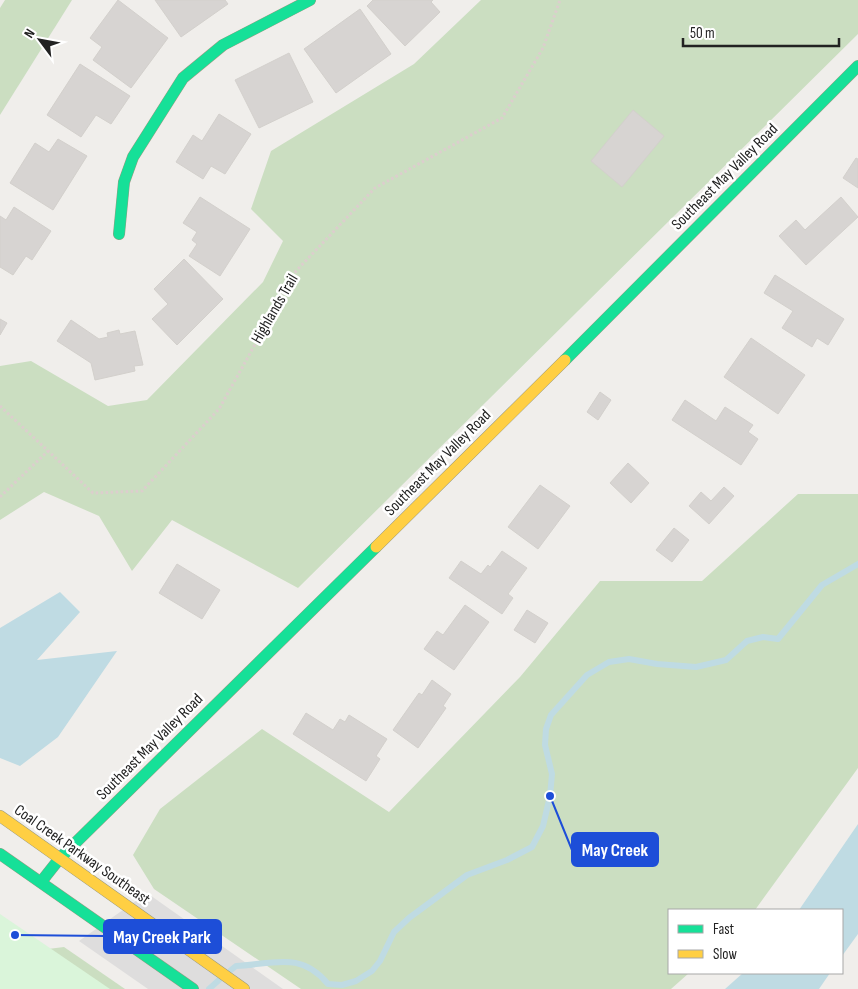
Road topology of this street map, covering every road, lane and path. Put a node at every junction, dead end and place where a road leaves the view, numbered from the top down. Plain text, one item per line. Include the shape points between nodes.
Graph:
1 (310, 0) edge
2 (560, 0) edge
3 (858, 66) edge
4 (119, 234) dead end
5 (0, 406) edge
6 (48, 451) junction
7 (0, 497) edge
8 (0, 816) edge
9 (0, 854) edge
10 (60, 858) junction
11 (40, 882) junction
12 (193, 989) edge
13 (244, 989) edge

1 - 4 street via 223,45 183,78 133,156 124,182
2 - 6 path, Highlands Trail via 543,48 502,118 375,188 296,271 219,409 142,492 93,494
3 - 10 street, Southeast May Valley Road via 514,411
5 - 6 path, Highlands Trail
6 - 7 path
8 - 10 street, Coal Creek Parkway Southeast
9 - 11 street
10 - 11 street, Southeast May Valley Road
10 - 13 street, Coal Creek Parkway Southeast
11 - 12 street

